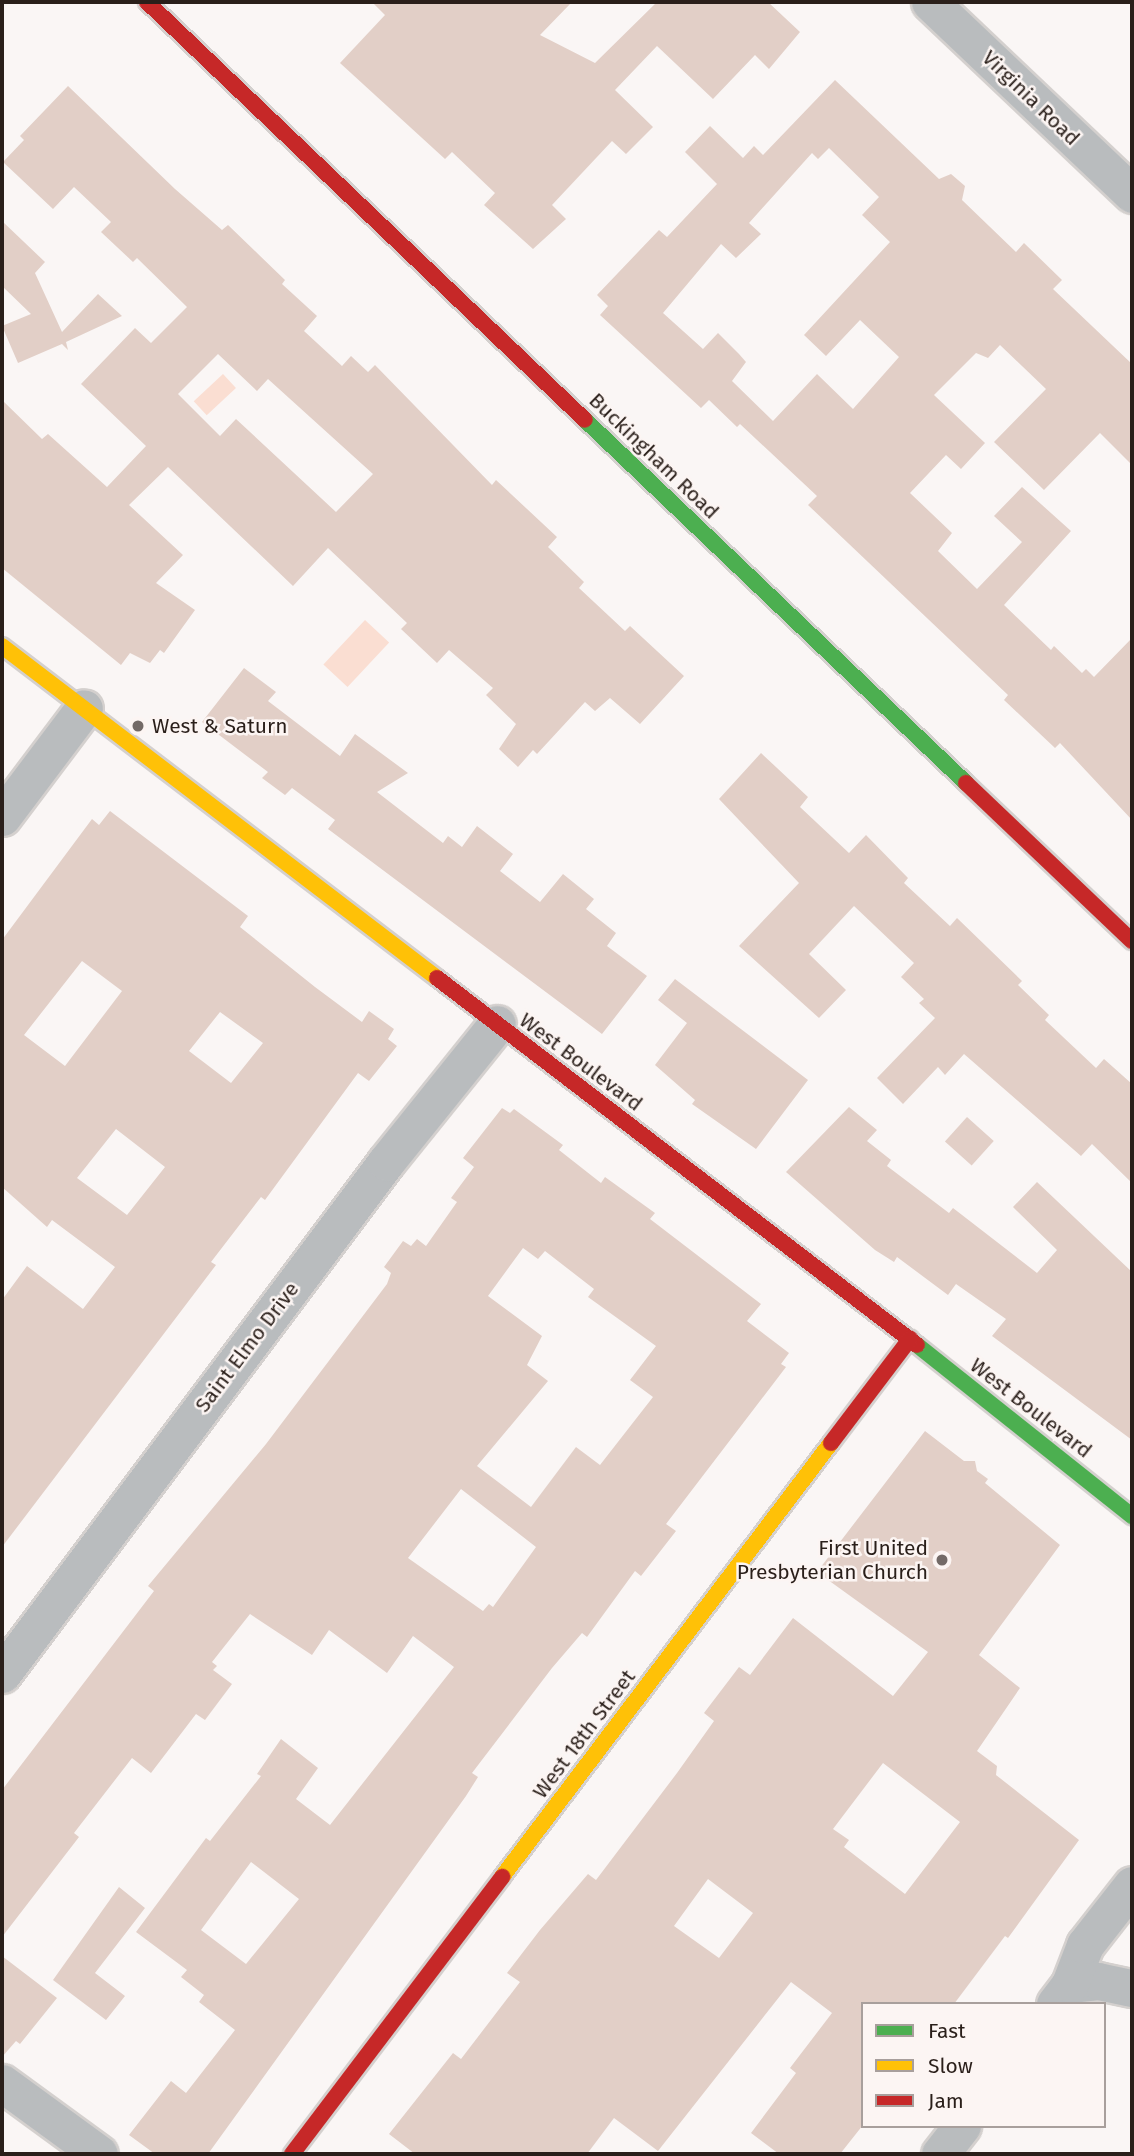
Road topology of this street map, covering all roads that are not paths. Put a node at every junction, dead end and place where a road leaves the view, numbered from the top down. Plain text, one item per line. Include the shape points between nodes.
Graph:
1 (147, 2) edge
2 (930, 2) edge
3 (1132, 194) edge
4 (2, 646) edge
5 (84, 709) junction
6 (2, 817) edge
7 (1132, 942) edge
8 (497, 1024) junction
9 (910, 1339) junction
10 (1132, 1516) edge
11 (2, 1674) edge
12 (1132, 1885) edge
13 (1132, 1988) edge
14 (1062, 1994) edge
15 (2, 2082) edge
16 (960, 2128) edge
17 (99, 2154) edge
18 (292, 2154) edge
19 (940, 2154) edge

1 - 7 street, Buckingham Road
2 - 3 street, Virginia Road
4 - 5 street, West Boulevard
5 - 6 street
5 - 8 street, West Boulevard
8 - 9 street, West Boulevard
8 - 11 street, Saint Elmo Drive via 386,1162
9 - 10 street, West Boulevard
9 - 18 street, West 18th Street
12 - 14 street via 1086,1945
13 - 14 street via 1098,1981
15 - 17 street
16 - 19 street

